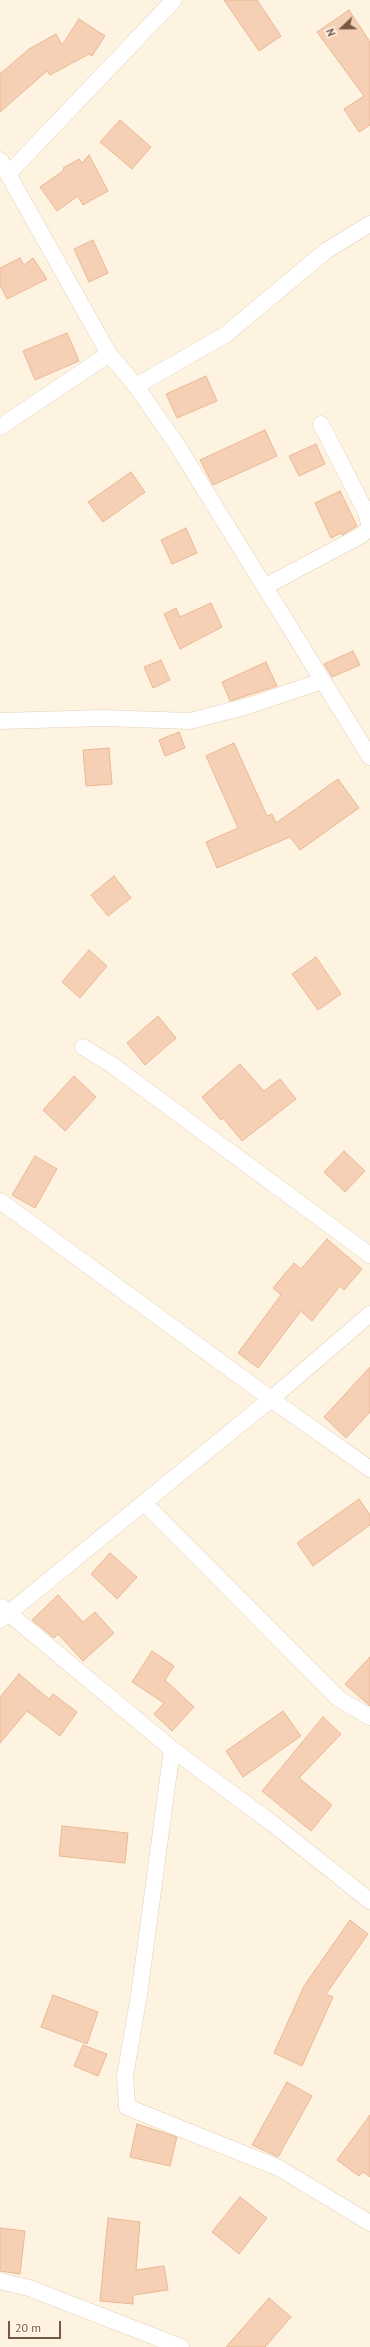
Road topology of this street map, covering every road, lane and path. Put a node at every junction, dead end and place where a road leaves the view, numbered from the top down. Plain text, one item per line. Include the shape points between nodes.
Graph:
1 (174, 0) edge
2 (4, 166) edge
3 (370, 224) edge
4 (109, 354) junction
5 (136, 386) junction
6 (322, 424) dead end
7 (0, 427) edge
8 (370, 528) edge
9 (266, 586) junction
10 (322, 681) junction
11 (0, 721) edge
12 (365, 738) edge
13 (370, 757) edge
14 (84, 1046) dead end
15 (0, 1201) edge
16 (370, 1255) edge
17 (370, 1314) edge
18 (271, 1399) junction
19 (370, 1469) edge
20 (144, 1503) junction
21 (3, 1613) edge
22 (370, 1717) edge
23 (172, 1749) junction
24 (370, 1901) edge
25 (370, 2223) edge
26 (0, 2281) edge
27 (181, 2347) edge

1 - 2 street
2 - 4 street
3 - 5 street via 327,250 225,335
4 - 5 street
4 - 7 street
5 - 9 street via 177,445
6 - 8 street via 366,512
8 - 9 street via 360,536
9 - 10 street
10 - 11 street via 248,706 190,721 103,718
10 - 12 street
12 - 13 street
14 - 16 street
15 - 18 street
17 - 18 street
18 - 19 street
18 - 20 street
20 - 21 street
20 - 22 street via 339,1699
21 - 23 street
23 - 24 street via 273,1824
23 - 25 street via 139,1995 125,2076 127,2106 279,2168
26 - 27 street via 29,2288

